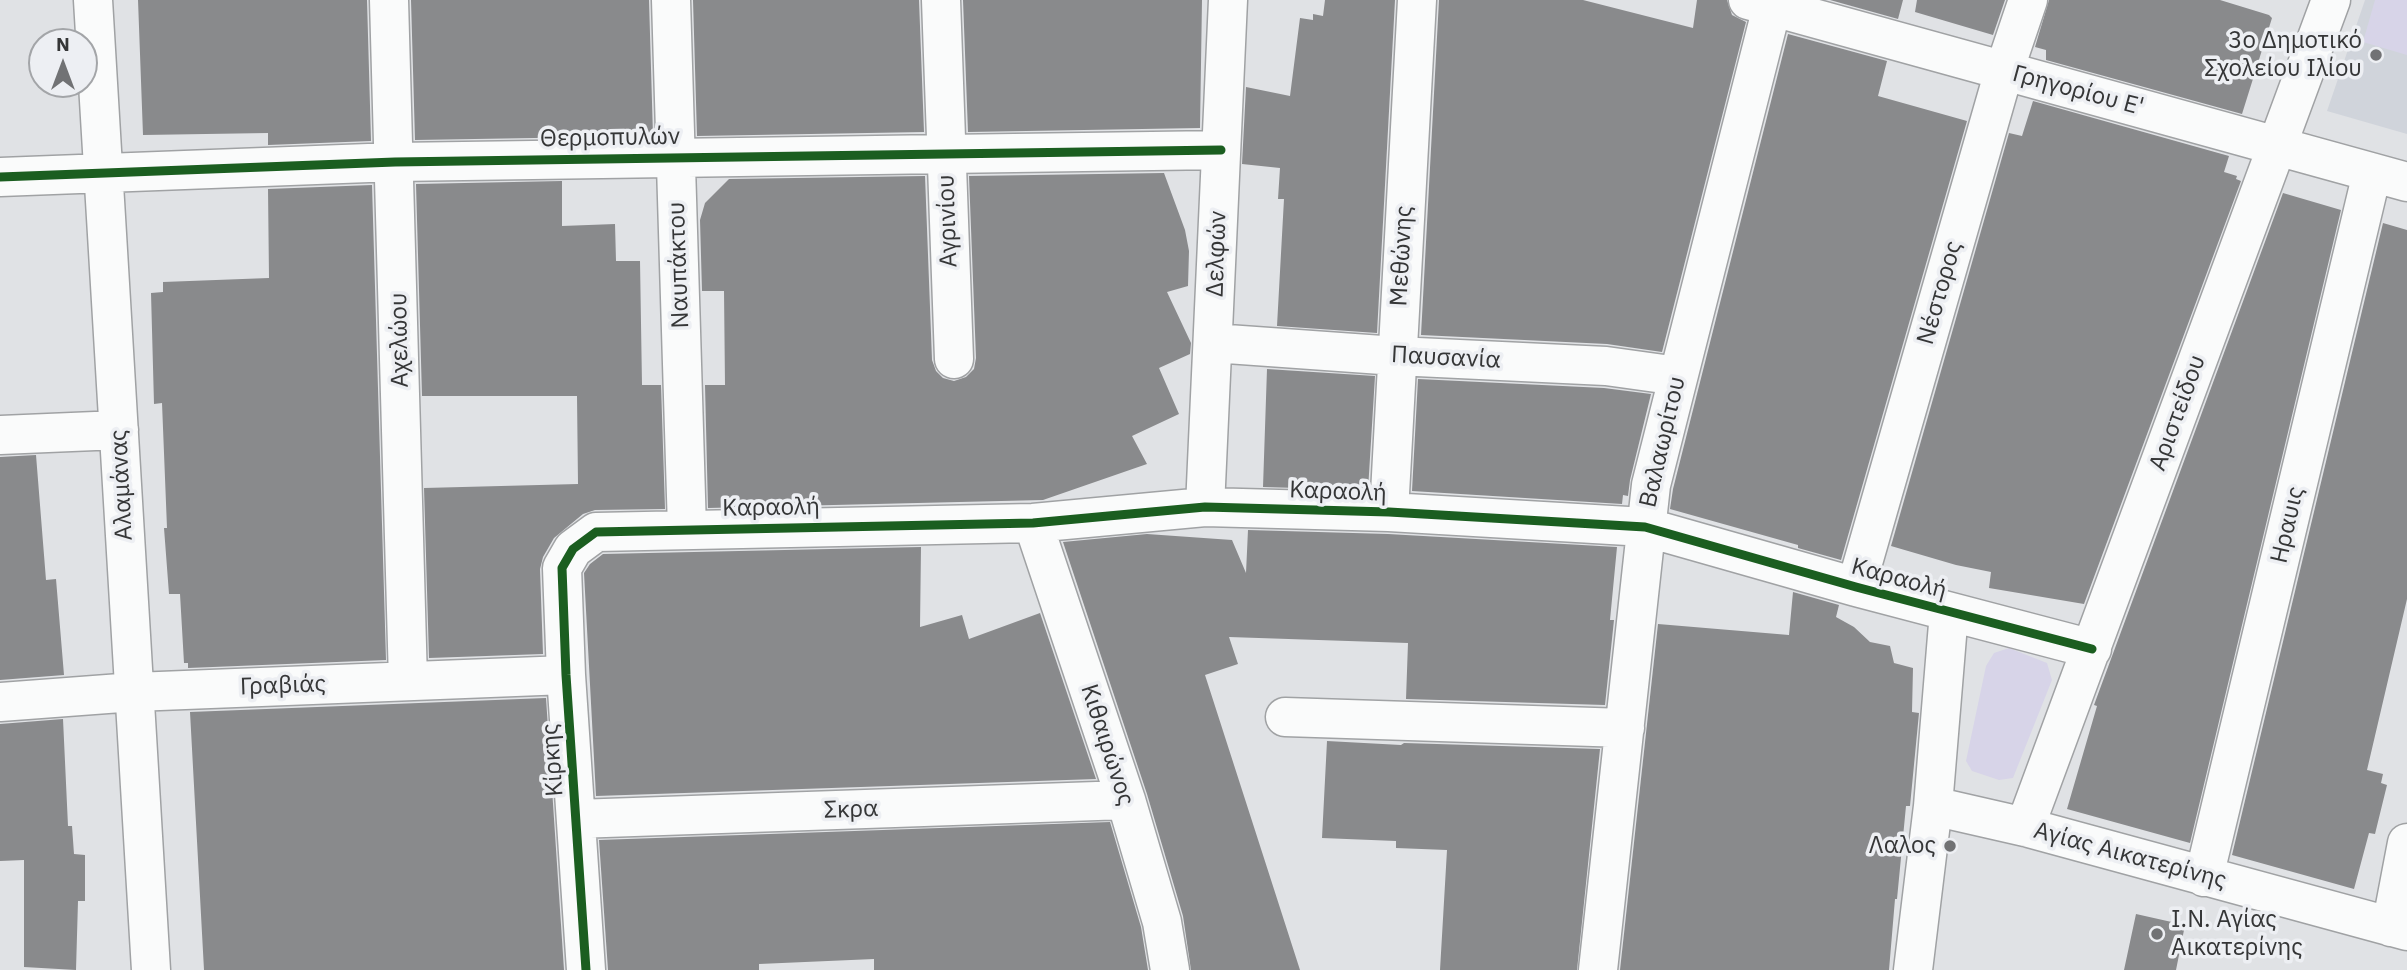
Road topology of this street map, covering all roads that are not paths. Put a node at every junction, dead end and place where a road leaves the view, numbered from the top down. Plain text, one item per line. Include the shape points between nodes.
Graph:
1 (93, 0) edge
2 (390, 0) edge
3 (671, 0) edge
4 (941, 0) edge
5 (1228, 0) edge
6 (1417, 0) edge
7 (2028, 0) edge
8 (2332, 0) edge
9 (1760, 3) edge
10 (2004, 71) junction
11 (2277, 145) junction
12 (1221, 150) junction
13 (945, 153) junction
14 (676, 156) junction
15 (395, 162) junction
16 (103, 173) junction
17 (0, 177) edge
18 (2390, 177) edge
19 (1213, 343) junction
20 (1396, 356) junction
21 (954, 359) dead end
22 (1678, 376) junction
23 (119, 430) junction
24 (0, 435) edge
25 (1205, 507) junction
26 (1389, 512) junction
27 (1033, 523) junction
28 (1645, 527) junction
29 (687, 529) junction
30 (573, 549) joint
31 (1856, 587) junction
32 (1949, 612) junction
33 (2092, 649) junction
34 (566, 675) junction
35 (408, 681) junction
36 (134, 692) junction
37 (0, 702) edge
38 (1284, 717) dead end
39 (1625, 728) junction
40 (1126, 800) junction
41 (1933, 806) junction
42 (576, 820) junction
43 (2025, 827) junction
44 (2407, 843) edge
45 (2204, 877) junction
46 (2399, 929) edge
47 (151, 970) edge
48 (586, 970) edge
49 (1170, 970) edge
50 (1598, 970) edge
51 (1913, 970) edge

1 - 16 street, Αλαμάνας
2 - 15 street, Αχελώου
3 - 14 street, Ναυπάκτου
4 - 13 street, Αγρινίου
5 - 12 street, Δελφών
6 - 20 street, Μεθώνης
7 - 10 street, Νέστορος
8 - 11 street, Αριστείδου
9 - 10 street, Γρηγορίου Ε'
9 - 22 street, Βαλαωρίτου
10 - 11 street, Γρηγορίου Ε'
10 - 31 street, Νέστορος
11 - 18 street, Γρηγορίου Ε'
11 - 33 street, Αριστείδου
12 - 13 street, Θερμοπυλών
12 - 19 street, Δελφών
13 - 14 street, Θερμοπυλών
13 - 21 street, Αγρινίου
14 - 15 street, Θερμοπυλών
14 - 29 street, Ναυπάκτου
15 - 16 street, Θερμοπυλών
15 - 35 street, Αχελώου
16 - 17 street, Θερμοπυλών
16 - 23 street, Αλαμάνας
18 - 45 street, Ηραυις
19 - 20 street, Παυσανία
19 - 25 street, Δελφών
20 - 22 street, Παυσανία via 1606,366
20 - 26 street, Μεθώνης
22 - 28 street, Βαλαωρίτου
23 - 24 street
23 - 36 street, Αλαμάνας
25 - 26 street, Καραολή
25 - 27 street, Καραολή
26 - 28 street, Καραολή
27 - 29 street, Καραολή
27 - 40 street, Κιθαιρώνος
28 - 31 street, Καραολή
28 - 39 street, Βαλαωρίτου
29 - 30 street, Καραολή via 596,532
30 - 34 street, Κίρκης via 562,568
31 - 32 street, Καραολή
32 - 33 street, Καραολή
32 - 41 street
33 - 43 street, Αριστείδου
34 - 35 street, Γραβιάς
34 - 42 street, Κίρκης
35 - 36 street, Γραβιάς
36 - 37 street, Γραβιάς
36 - 47 street, Αλαμάνας
38 - 39 street
39 - 50 street, Βαλαωρίτου
40 - 42 street, Σκρα
40 - 49 street, Κιθαιρώνος via 1162,922
41 - 43 street, Αγίας Αικατερίνης
41 - 51 street
42 - 48 street, Κίρκης
43 - 45 street, Αγίας Αικατερίνης
44 - 46 street
45 - 46 street, Αγίας Αικατερίνης

